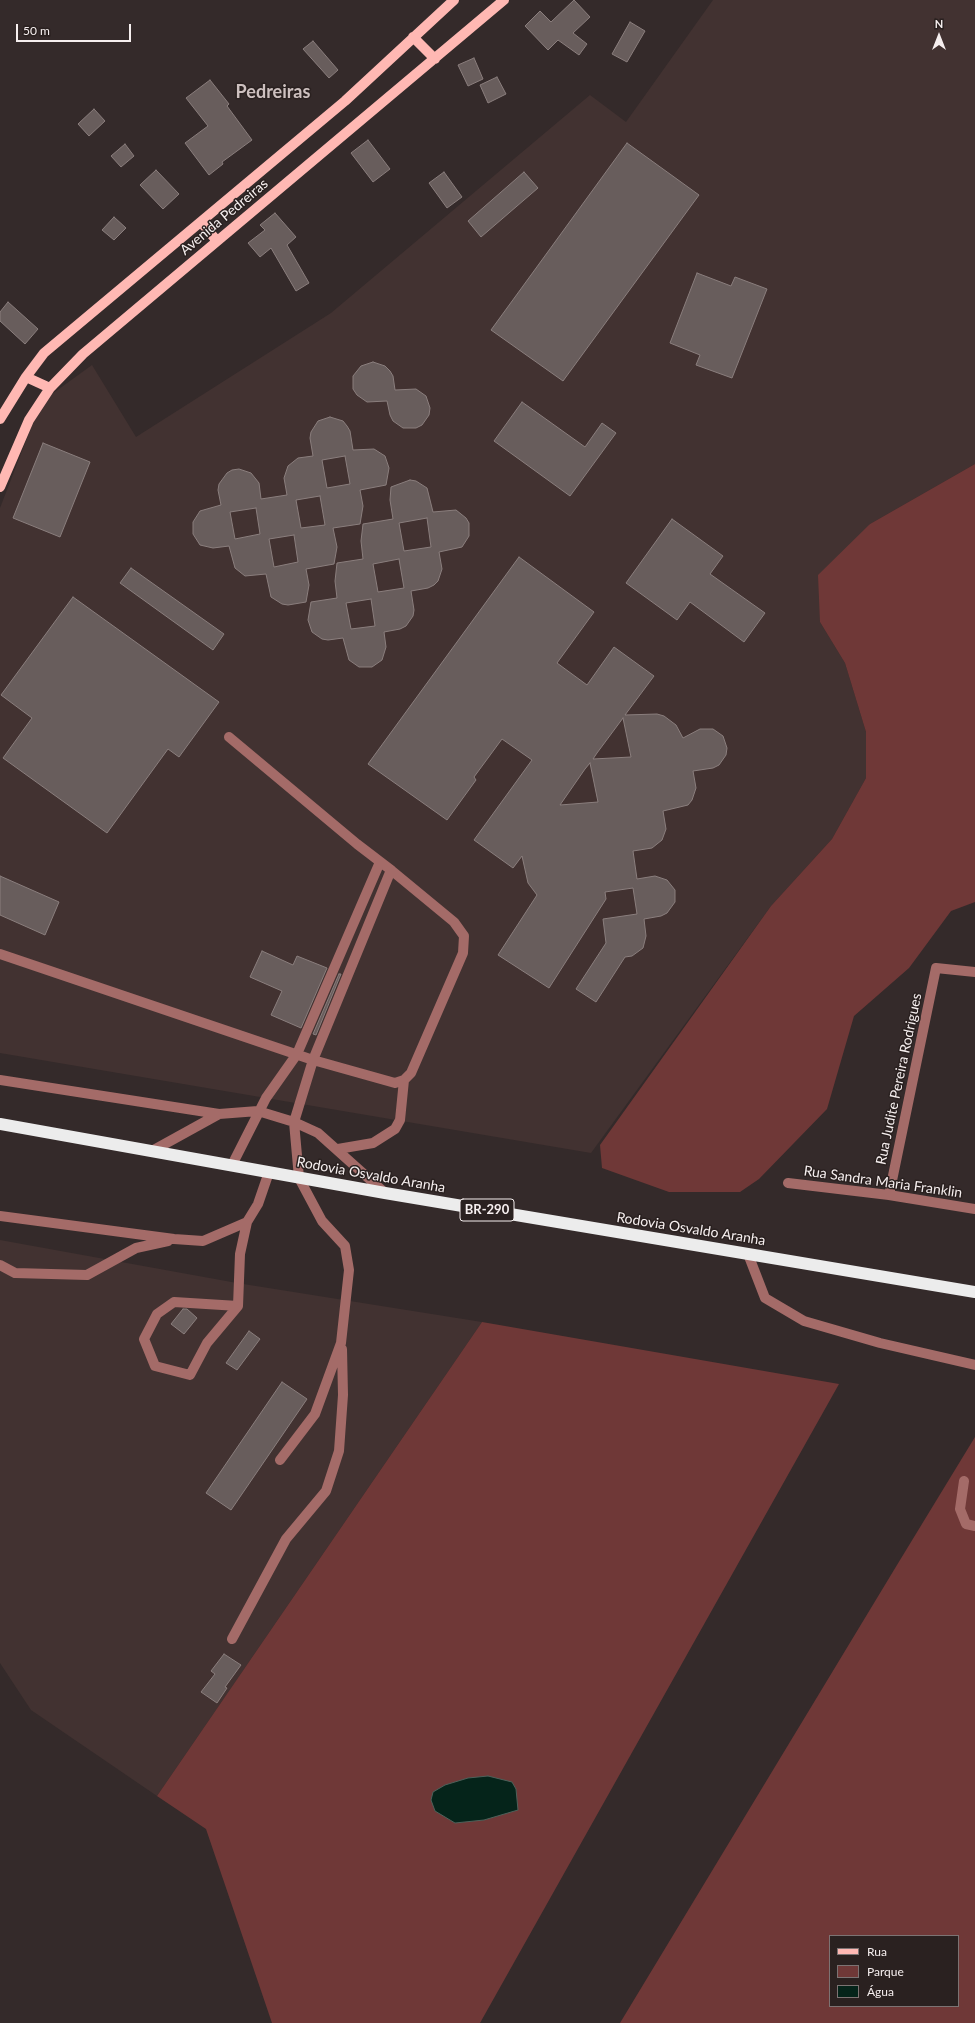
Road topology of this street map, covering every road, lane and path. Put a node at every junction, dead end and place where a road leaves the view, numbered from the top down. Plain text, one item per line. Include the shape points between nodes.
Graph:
1 (454, 0) edge
2 (504, 0) edge
3 (414, 37) junction
4 (435, 59) junction
5 (201, 222) junction
6 (217, 242) junction
7 (26, 377) junction
8 (50, 388) junction
9 (0, 419) edge
10 (0, 487) edge
11 (229, 737) dead end
12 (380, 862) junction
13 (391, 870) junction
14 (0, 954) edge
15 (975, 972) edge
16 (297, 1054) junction
17 (313, 1060) junction
18 (0, 1080) edge
19 (404, 1080) junction
20 (258, 1111) junction
21 (219, 1114) junction
22 (294, 1122) junction
23 (0, 1124) edge
24 (338, 1149) junction
25 (152, 1151) junction
26 (232, 1165) junction
27 (270, 1172) junction
28 (299, 1178) junction
29 (788, 1183) dead end
30 (385, 1193) junction
31 (889, 1195) junction
32 (975, 1209) edge
33 (0, 1216) edge
34 (247, 1222) junction
35 (174, 1239) junction
36 (748, 1254) junction
37 (0, 1265) edge
38 (975, 1292) edge
39 (238, 1306) junction
40 (342, 1343) junction
41 (975, 1365) edge
42 (280, 1460) dead end
43 (964, 1481) dead end
44 (975, 1526) edge
45 (232, 1639) dead end

1 - 3 main road, Avenida Pedreiras
2 - 4 main road, Avenida Pedreiras
3 - 4 main road
3 - 5 main road, Avenida Pedreiras via 346,101
4 - 6 main road, Avenida Pedreiras
5 - 6 main road
5 - 7 main road, Avenida Pedreiras via 44,353
6 - 8 main road, Avenida Pedreiras via 83,354
7 - 8 main road
7 - 9 main road, Avenida Pedreiras
8 - 10 main road, Avenida Pedreiras via 29,420
11 - 12 street
12 - 13 street
12 - 16 street
13 - 17 street
13 - 19 street via 454,922 464,936 463,954 411,1073
14 - 16 street
15 - 31 street, Rua Judite Pereira Rodrigues via 936,968
16 - 17 street
16 - 20 street
17 - 19 street via 395,1083
17 - 22 street
18 - 21 street
19 - 24 street via 400,1120 395,1129 372,1143
20 - 21 street
20 - 22 street
20 - 26 street
21 - 25 street
22 - 24 street via 318,1133
22 - 28 street
23 - 25 highway, Rodovia Osvaldo Aranha / BR-290
24 - 30 street
25 - 26 highway, Rodovia Osvaldo Aranha / BR-290
26 - 27 highway, Rodovia Osvaldo Aranha / BR-290
27 - 28 highway, Rodovia Osvaldo Aranha / BR-290
27 - 34 street via 258,1204
28 - 30 highway, Rodovia Osvaldo Aranha / BR-290
28 - 40 street via 322,1222 345,1246 349,1270
29 - 31 street, Rua Sandra Maria Franklin
30 - 36 highway, Rodovia Osvaldo Aranha / BR-290
31 - 32 street, Rua Sandra Maria Franklin
33 - 35 street
34 - 35 street via 203,1241
34 - 39 street via 240,1254
35 - 37 street via 136,1248 87,1275 15,1272
36 - 38 highway, Rodovia Osvaldo Aranha / BR-290
36 - 41 street via 765,1298 804,1321 880,1343
39 - 39 street via 207,1343 190,1375 155,1366 144,1339 157,1314 174,1302
40 - 42 street via 315,1414
40 - 45 street via 343,1395 339,1451 326,1491 286,1539
43 - 44 street via 960,1509 966,1524

